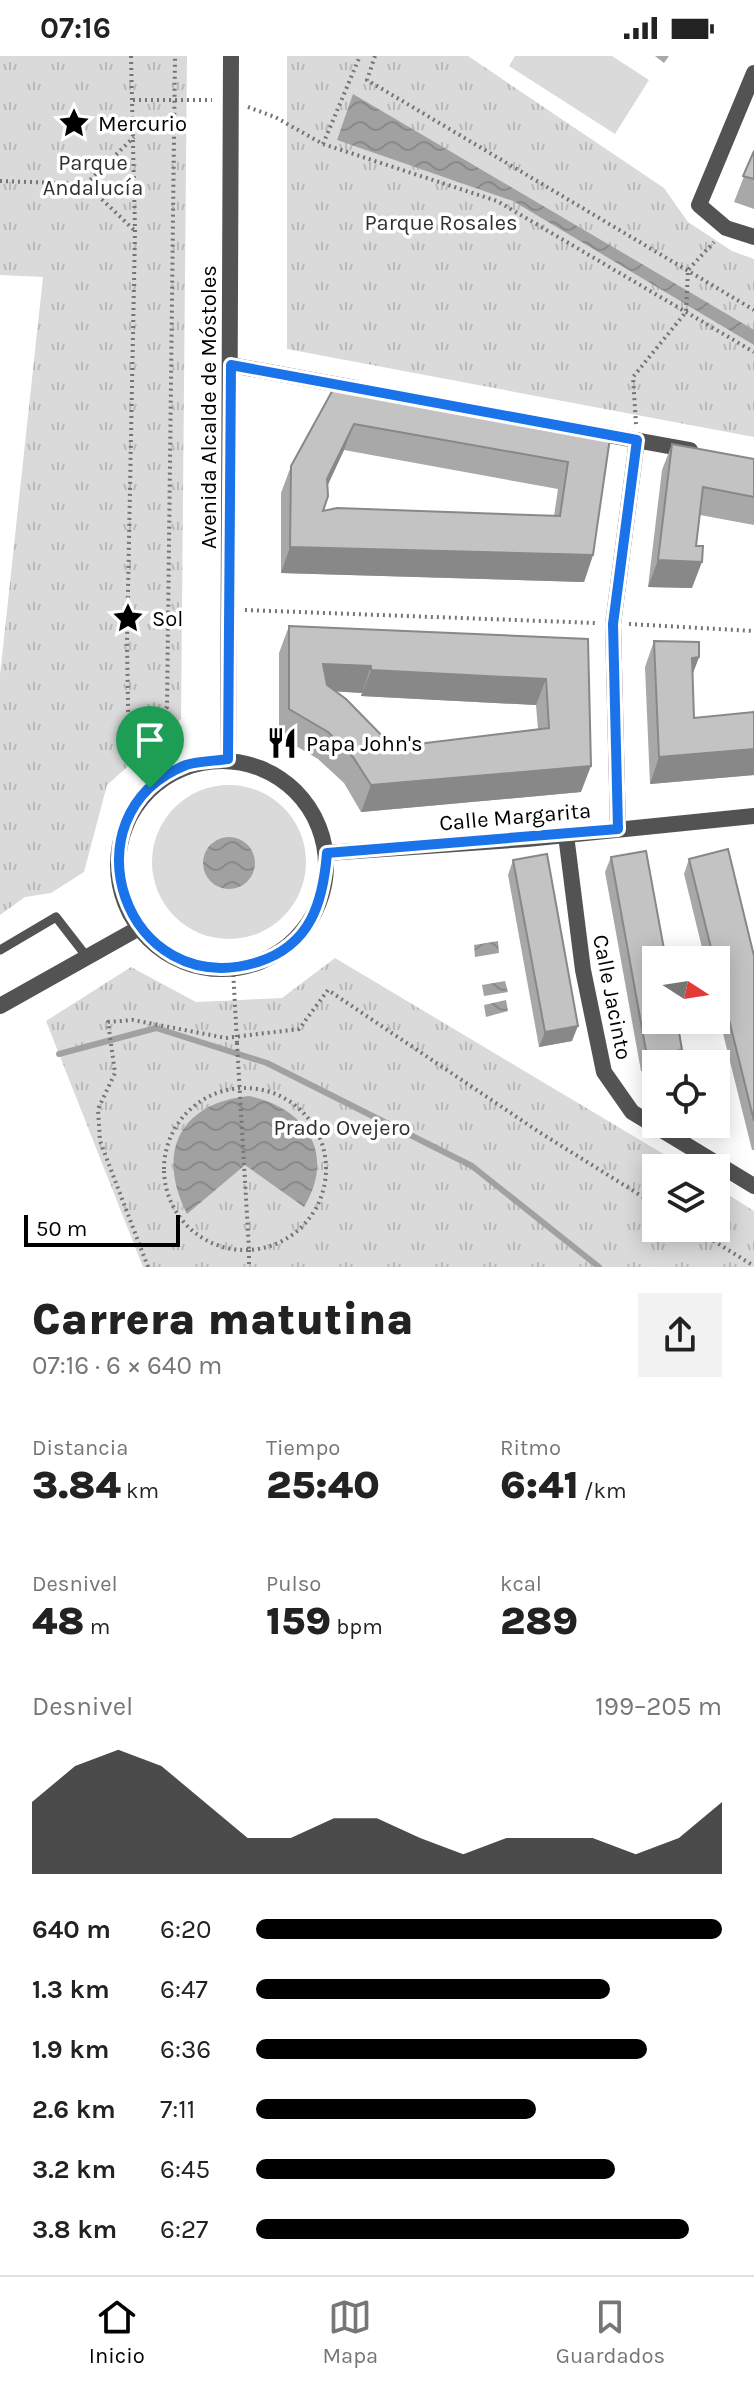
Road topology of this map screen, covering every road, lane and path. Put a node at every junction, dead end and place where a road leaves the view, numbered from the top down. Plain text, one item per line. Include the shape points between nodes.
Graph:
1 (131, 56) edge
2 (175, 56) edge
3 (231, 56) edge
4 (360, 56) edge
5 (375, 56) edge
6 (754, 73) edge
7 (175, 99) junction
8 (132, 100) junction
9 (231, 100) junction
10 (134, 137) junction
11 (323, 144) junction
12 (0, 181) edge
13 (86, 184) junction
14 (726, 228) junction
15 (135, 231) junction
16 (754, 237) edge
17 (688, 270) junction
18 (754, 310) edge
19 (686, 312) junction
20 (754, 352) edge
21 (231, 365) junction
22 (372, 391) edge
23 (575, 429) edge
24 (637, 440) junction
25 (710, 454) edge
26 (229, 610) junction
27 (613, 624) junction
28 (754, 631) edge
29 (129, 759) junction
30 (228, 759) junction
31 (150, 788) junction
32 (754, 816) edge
33 (618, 829) junction
34 (566, 835) junction
35 (327, 853) junction
36 (139, 928) junction
37 (0, 950) edge
38 (87, 957) junction
39 (233, 969) junction
40 (0, 1006) edge
41 (237, 1040) junction
42 (754, 1186) edge
43 (642, 1196) edge
44 (715, 1242) edge
45 (249, 1250) junction
46 (754, 1266) edge
47 (148, 1267) edge
48 (249, 1267) edge

1 - 8 path
2 - 7 path
3 - 9 street, Avenida Alcalde de Móstoles
4 - 11 path
5 - 17 path via 367,80
6 - 14 street via 699,205
7 - 8 path
7 - 9 path
7 - 29 path via 167,707
8 - 10 path
9 - 11 path
9 - 21 street, Avenida Alcalde de Móstoles
10 - 13 path
10 - 15 path
11 - 19 path via 497,201
12 - 13 path
13 - 15 path
14 - 16 street
14 - 17 path
15 - 29 path
17 - 18 path
17 - 19 path
19 - 20 path
19 - 24 path via 633,377
21 - 22 street
21 - 26 street, Avenida Alcalde de Móstoles
23 - 24 street
24 - 25 street
24 - 27 street
26 - 27 path
26 - 30 street, Avenida Alcalde de Móstoles
27 - 28 path
27 - 33 street
29 - 31 path
30 - 31 street via 186,765
30 - 35 street via 275,773 311,807
31 - 36 street via 128,819 118,856 122,894
32 - 33 street, Calle Margarita
33 - 34 street, Calle Margarita
34 - 35 street, Calle Margarita
34 - 42 street, Calle Jacinto via 583,970 604,1072 632,1112
35 - 39 street via 324,894 305,931 273,957
36 - 38 street
36 - 39 street via 165,953 198,967
37 - 38 lane via 56,917
38 - 40 street
39 - 41 path
41 - 43 path via 299,1029 328,990
41 - 45 path, bridge
41 - 47 path via 133,1020 108,1022 115,1073 98,1109 100,1141
44 - 46 path
45 - 45 path via 271,1247 312,1215 324,1191 326,1164 321,1138 307,1115 287,1098 262,1088 235,1087 208,1095 178,1122 163,1160 165,1187 175,1213 193,1233 218,1246
45 - 48 path

